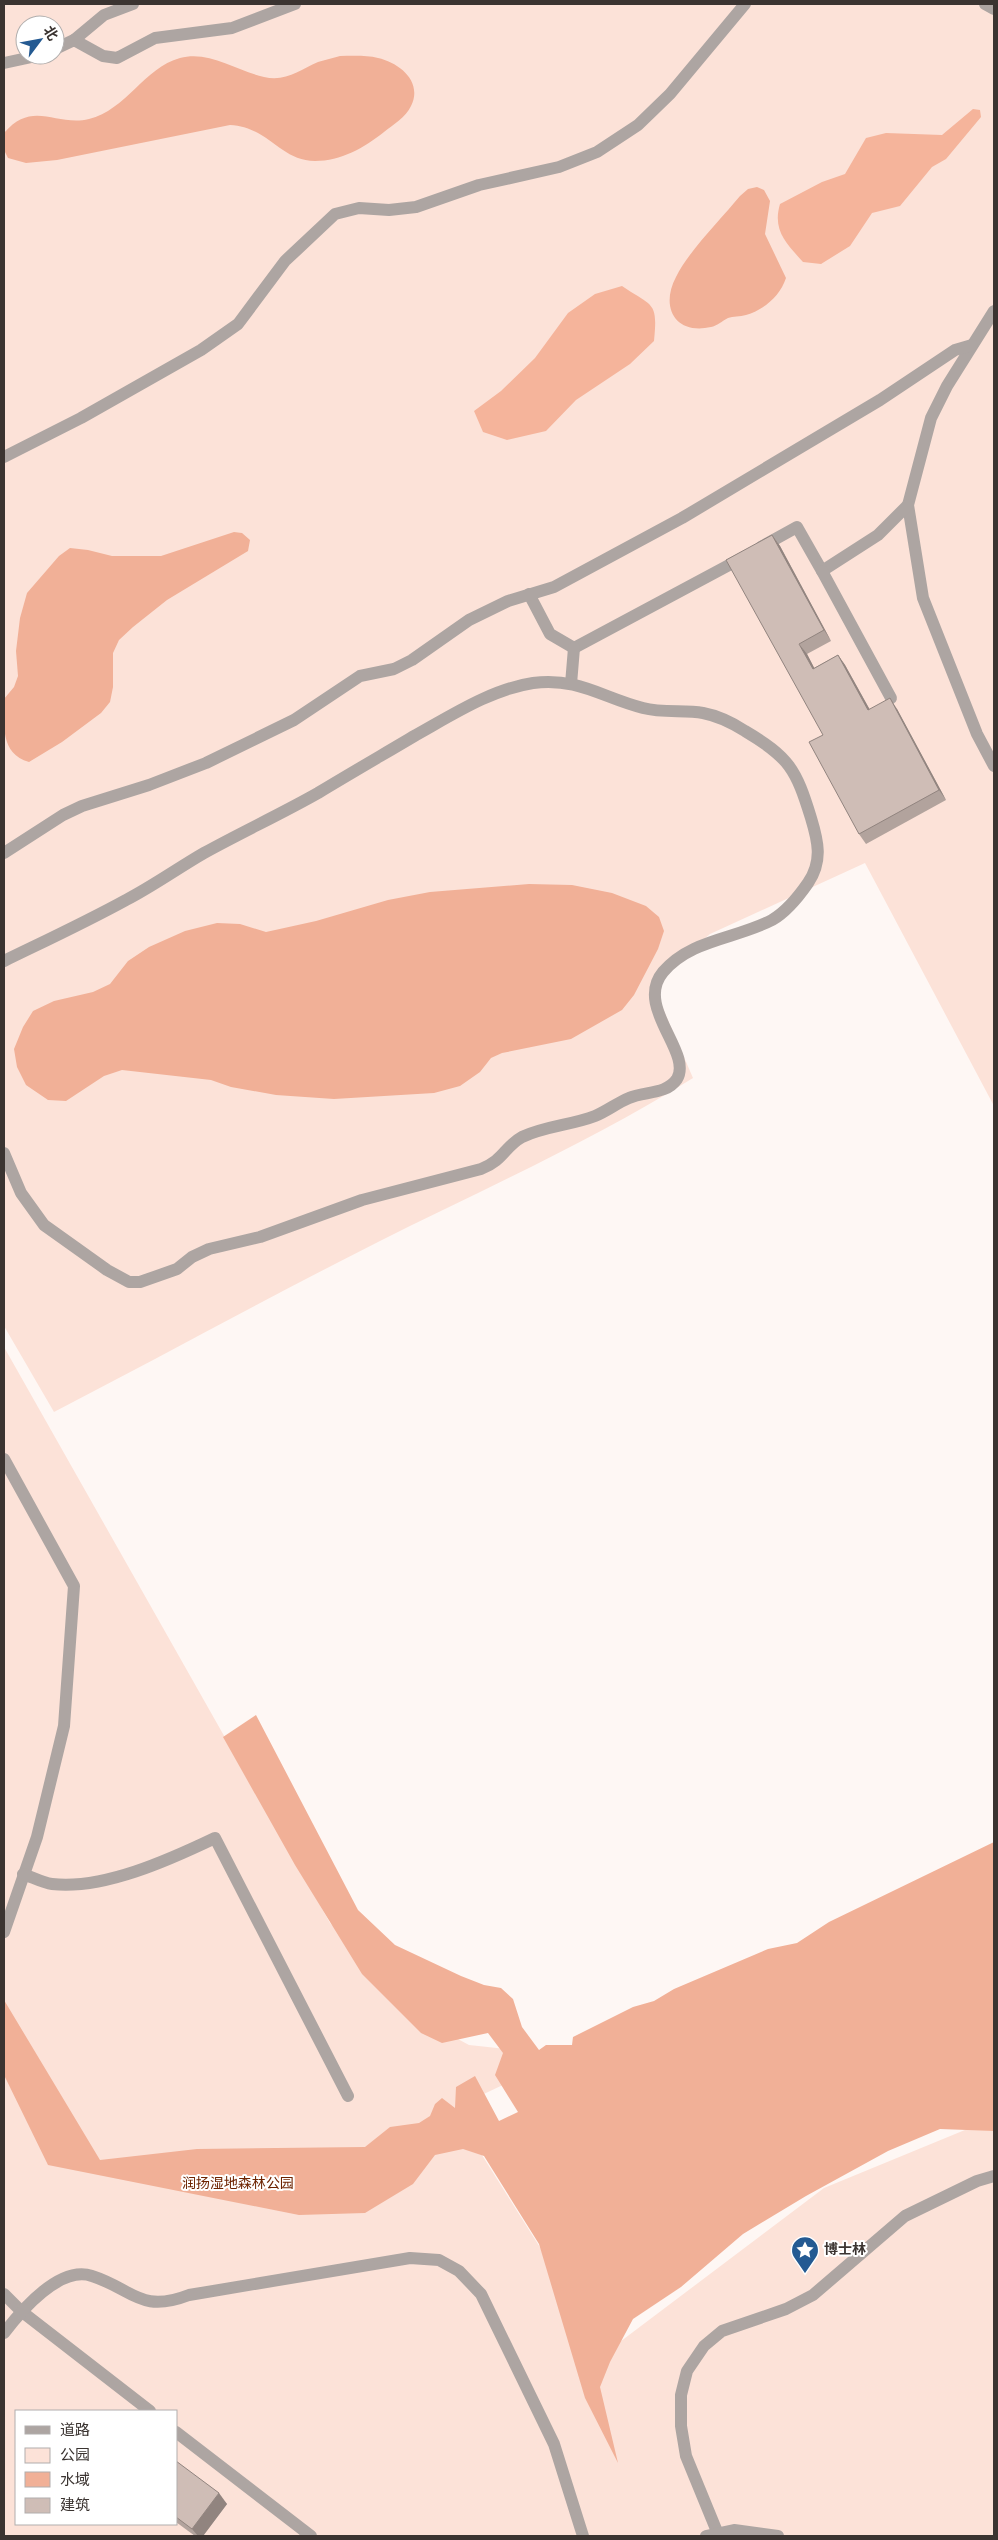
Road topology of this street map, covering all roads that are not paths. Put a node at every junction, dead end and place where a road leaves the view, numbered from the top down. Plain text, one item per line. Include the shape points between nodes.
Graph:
1 (133, 4) edge
2 (296, 4) edge
3 (745, 4) edge
4 (985, 4) edge
5 (994, 9) edge
6 (74, 40) junction
7 (65, 44) edge
8 (994, 311) edge
9 (972, 345) junction
10 (4, 457) edge
11 (908, 505) junction
12 (822, 571) junction
13 (529, 594) junction
14 (574, 648) junction
15 (571, 684) junction
16 (890, 698) edge
17 (994, 766) edge
18 (4, 853) edge
19 (4, 961) edge
20 (4, 1153) edge
21 (4, 1460) edge
22 (23, 1874) junction
23 (4, 1932) edge
24 (348, 2096) dead end
25 (994, 2176) edge
26 (4, 2294) edge
27 (22, 2311) junction
28 (4, 2334) edge
29 (149, 2410) edge
30 (178, 2434) edge
31 (712, 2535) edge
32 (310, 2536) edge
33 (583, 2536) edge
34 (778, 2536) edge

1 - 6 lane via 104,15
2 - 6 lane via 232,28 155,38 117,58 103,56
3 - 10 lane via 670,94 638,125 597,152 559,167 479,185 416,206 389,210 359,208 334,214 285,261 238,324 201,350
4 - 5 lane
6 - 7 lane
8 - 9 lane
9 - 11 lane via 931,418
9 - 13 lane via 955,350 880,400 682,518 554,587
11 - 12 lane via 878,535
11 - 17 lane via 923,598 977,734
12 - 14 lane via 798,528
12 - 16 lane
13 - 14 lane via 550,634
13 - 18 lane via 508,600 469,620 394,669 360,676 294,720 206,763 63,814
14 - 15 lane
15 - 19 lane via 535,683 510,688 452,715 129,899
15 - 20 lane via 644,708 721,717 774,749 785,759 796,778 819,844 818,864 810,880 786,910 774,919 691,951 660,976 654,989 656,1004 679,1070 676,1079 667,1087 633,1096 597,1115 523,1137 511,1145 495,1164 362,1200 260,1237 209,1249 177,1269 140,1282 128,1282 107,1270 44,1225 21,1193
21 - 22 lane via 74,1586 64,1726 37,1837
22 - 23 lane
22 - 24 lane via 51,1884 108,1880 179,1855 215,1838
25 - 31 lane via 905,2216 813,2294 786,2309 722,2331 704,2346 687,2371 681,2395 681,2426 686,2456
26 - 27 lane
27 - 28 lane
27 - 29 lane
27 - 33 lane via 48,2288 75,2275 91,2275 148,2301 171,2302 189,2295 410,2258 439,2260 458,2272 481,2294 554,2444
30 - 32 lane
31 - 34 lane via 734,2530

